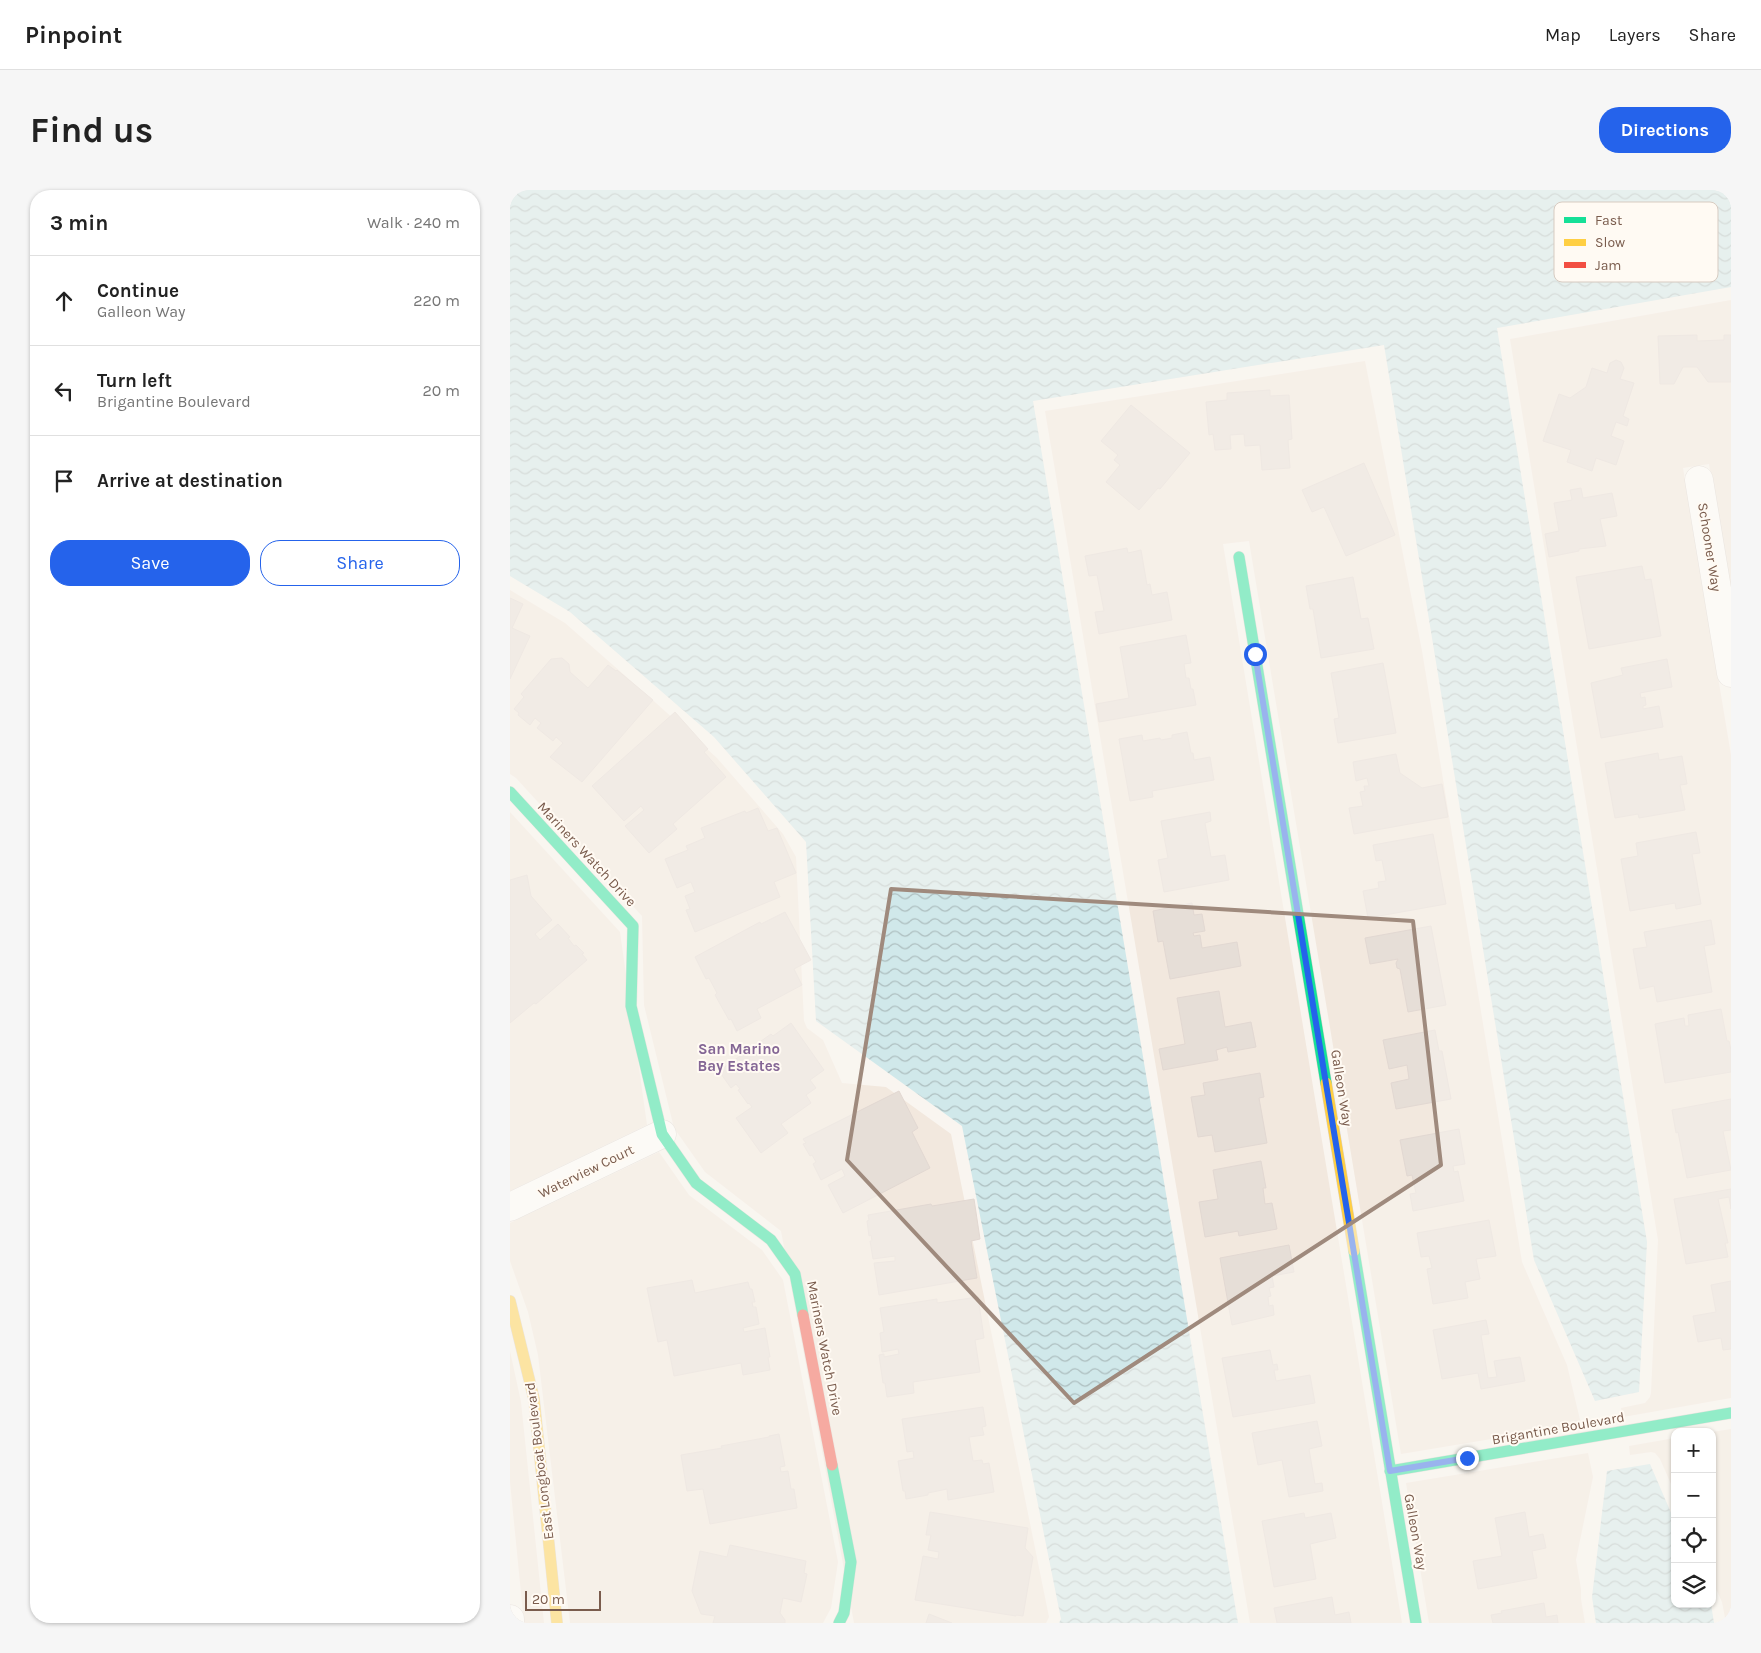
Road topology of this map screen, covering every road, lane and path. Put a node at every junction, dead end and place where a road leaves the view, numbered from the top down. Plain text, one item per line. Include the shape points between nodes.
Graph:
1 (1699, 480) dead end
2 (1239, 557) dead end
3 (1731, 673) edge
4 (510, 792) edge
5 (662, 1134) junction
6 (510, 1207) edge
7 (510, 1301) edge
8 (1731, 1413) edge
9 (1390, 1471) junction
10 (510, 1619) edge
11 (510, 1623) edge
12 (558, 1623) edge
13 (839, 1623) edge
14 (1416, 1623) edge

1 - 3 street, Schooner Way
2 - 9 street, Galleon Way
4 - 5 street, Mariners Watch Drive via 633,926 631,1006
5 - 6 street, Waterview Court
5 - 13 street, Mariners Watch Drive via 696,1182 771,1240 795,1274 851,1562 844,1613
7 - 12 street, East Longboat Boulevard via 534,1399
8 - 9 street, Brigantine Boulevard
9 - 14 street, Galleon Way
10 - 11 street

